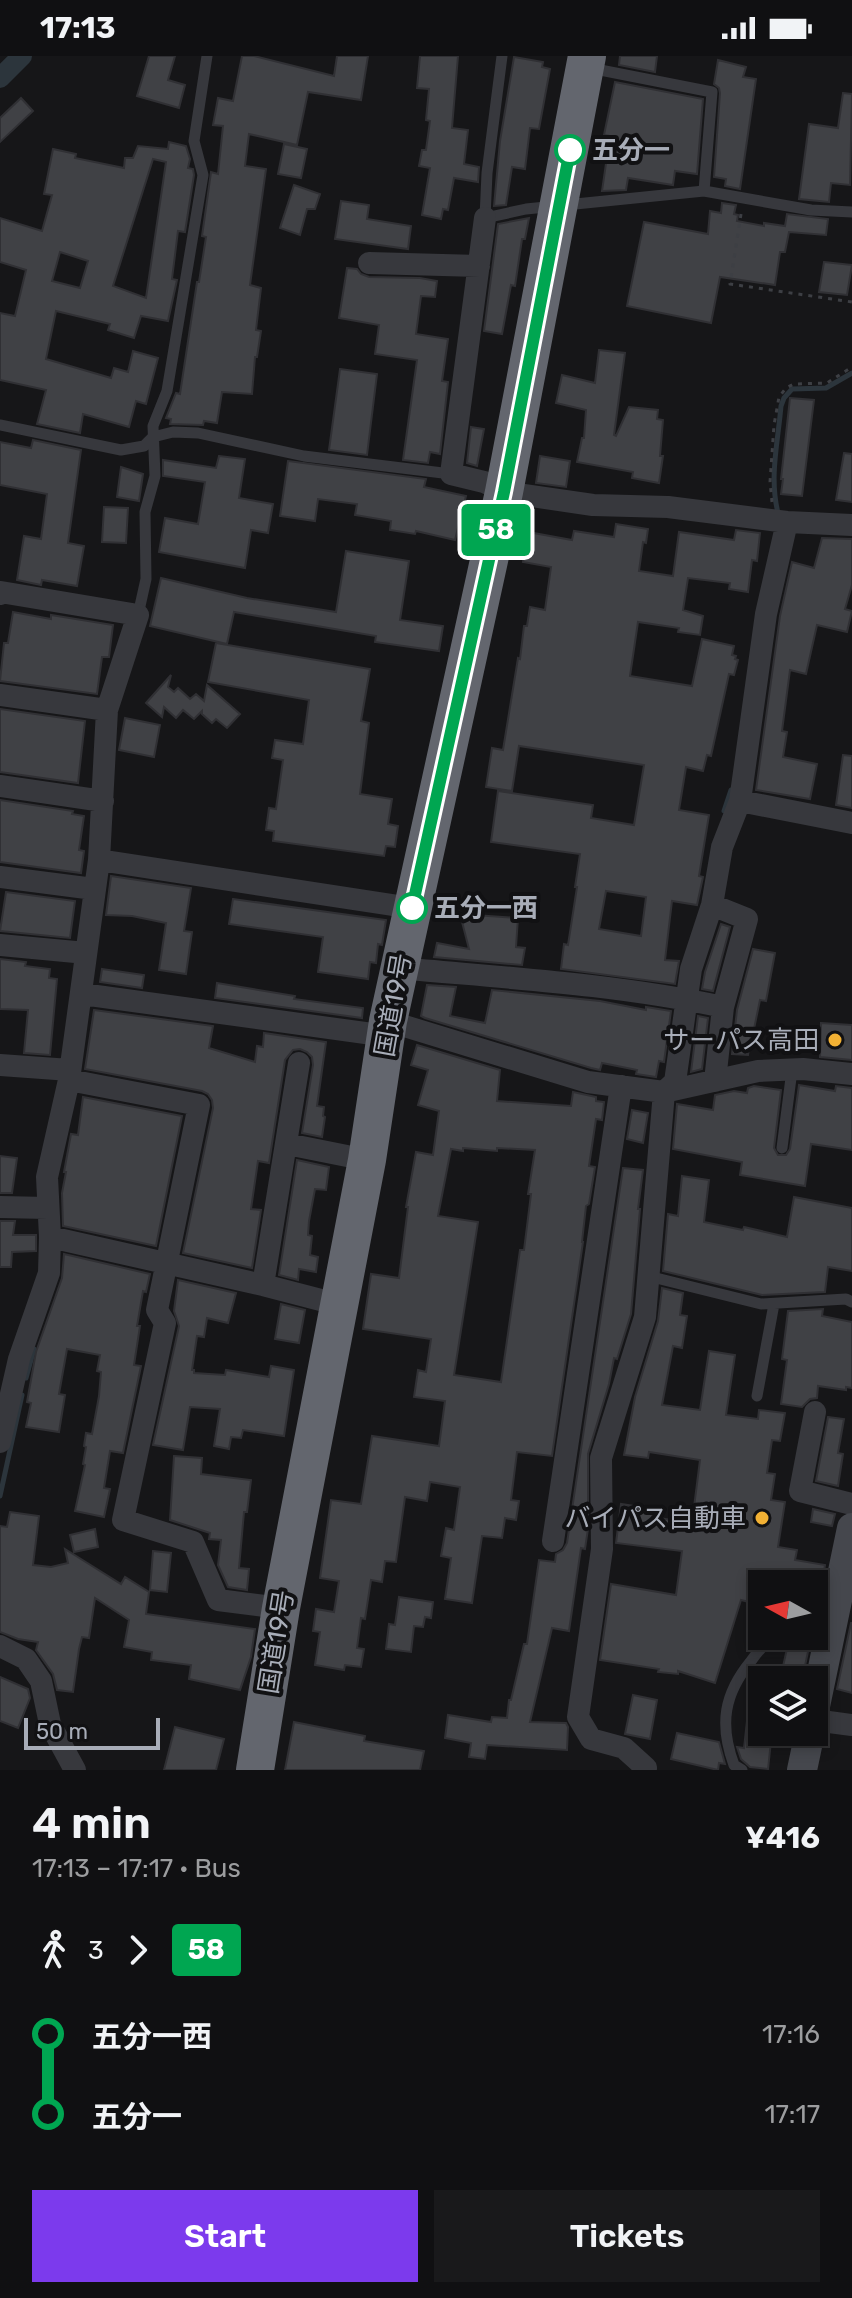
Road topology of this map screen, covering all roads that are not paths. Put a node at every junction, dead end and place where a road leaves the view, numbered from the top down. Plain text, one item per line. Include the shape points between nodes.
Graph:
1 (207, 56) edge
2 (502, 56) edge
3 (586, 62) edge
4 (704, 191) junction
5 (560, 205) junction
6 (852, 212) edge
7 (485, 218) junction
8 (369, 263) dead end
9 (479, 266) junction
10 (0, 425) edge
11 (153, 437) junction
12 (451, 474) junction
13 (504, 492) junction
14 (781, 522) junction
15 (852, 525) edge
16 (0, 594) edge
17 (138, 615) junction
18 (0, 695) edge
19 (107, 710) junction
20 (0, 786) edge
21 (103, 801) junction
22 (740, 801) junction
23 (852, 823) edge
24 (99, 860) junction
25 (0, 877) edge
26 (94, 889) junction
27 (712, 905) junction
28 (412, 908) junction
29 (0, 945) edge
30 (86, 953) junction
31 (399, 968) junction
32 (82, 994) junction
33 (686, 999) junction
34 (723, 1007) junction
35 (387, 1028) junction
36 (299, 1063) dead end
37 (0, 1065) edge
38 (792, 1070) junction
39 (852, 1074) edge
40 (70, 1075) junction
41 (715, 1081) junction
42 (621, 1086) junction
43 (664, 1092) junction
44 (287, 1144) junction
45 (782, 1148) dead end
46 (367, 1160) junction
47 (0, 1207) edge
48 (48, 1208) junction
49 (50, 1237) junction
50 (167, 1264) junction
51 (648, 1276) junction
52 (263, 1285) junction
53 (852, 1302) edge
54 (774, 1304) junction
55 (340, 1305) junction
56 (757, 1396) dead end
57 (815, 1412) dead end
58 (0, 1442) edge
59 (852, 1504) edge
60 (852, 1528) edge
61 (553, 1541) dead end
62 (845, 1598) edge
63 (281, 1608) junction
64 (828, 1641) edge
65 (0, 1646) edge
66 (761, 1650) edge
67 (828, 1722) edge
68 (852, 1725) edge
69 (807, 1746) edge
70 (75, 1770) edge
71 (255, 1770) edge
72 (645, 1770) edge
73 (742, 1770) edge
74 (802, 1770) edge

1 - 11 lane via 194,141 203,175 167,391
2 - 7 lane
3 - 4 lane via 712,92
3 - 5 highway, 国道19号
4 - 5 lane
4 - 6 lane
5 - 7 lane
5 - 13 highway, 国道19号
7 - 9 street
8 - 9 street
9 - 12 street
10 - 11 lane via 121,450 144,446
11 - 12 lane via 198,433 304,456
11 - 17 lane via 155,476 145,512 146,579
12 - 13 street
13 - 14 street
13 - 28 highway, 国道19号
14 - 15 street
14 - 22 street
16 - 17 street
17 - 19 street
18 - 19 street
19 - 21 street
20 - 21 street
21 - 24 street
22 - 23 street
22 - 27 street via 722,847
24 - 26 street
24 - 28 street
25 - 26 street
26 - 30 street
27 - 33 street
27 - 34 street via 747,919
28 - 31 highway, 国道19号
29 - 30 street
30 - 32 street
31 - 33 street
31 - 35 highway, 国道19号
32 - 35 street
32 - 40 street
33 - 34 street
33 - 43 street via 675,1082
34 - 41 street
35 - 42 street via 588,1082
35 - 46 highway, 国道19号
36 - 44 street
37 - 40 street
38 - 39 street
38 - 41 street
38 - 45 lane
40 - 48 street via 47,1177
40 - 50 street via 199,1105
41 - 43 street
42 - 43 street
42 - 61 street
43 - 51 street
44 - 46 street
44 - 52 street
46 - 55 highway, 国道19号
47 - 48 street
48 - 49 street
49 - 50 street
49 - 58 street via 49,1273 19,1359
50 - 52 street
50 - 63 street via 157,1310 165,1323 123,1520 193,1542 218,1600
51 - 54 lane
51 - 72 street via 645,1317 601,1458 602,1549 578,1717 591,1739 624,1748
52 - 55 street
53 - 54 lane
54 - 56 lane
55 - 63 highway, 国道19号
57 - 59 street via 800,1491
60 - 62 street
62 - 64 street
63 - 71 highway, 国道19号
65 - 70 street via 26,1659 41,1681 50,1724
66 - 73 lane via 741,1673 726,1708 734,1765
67 - 68 street
69 - 74 street

